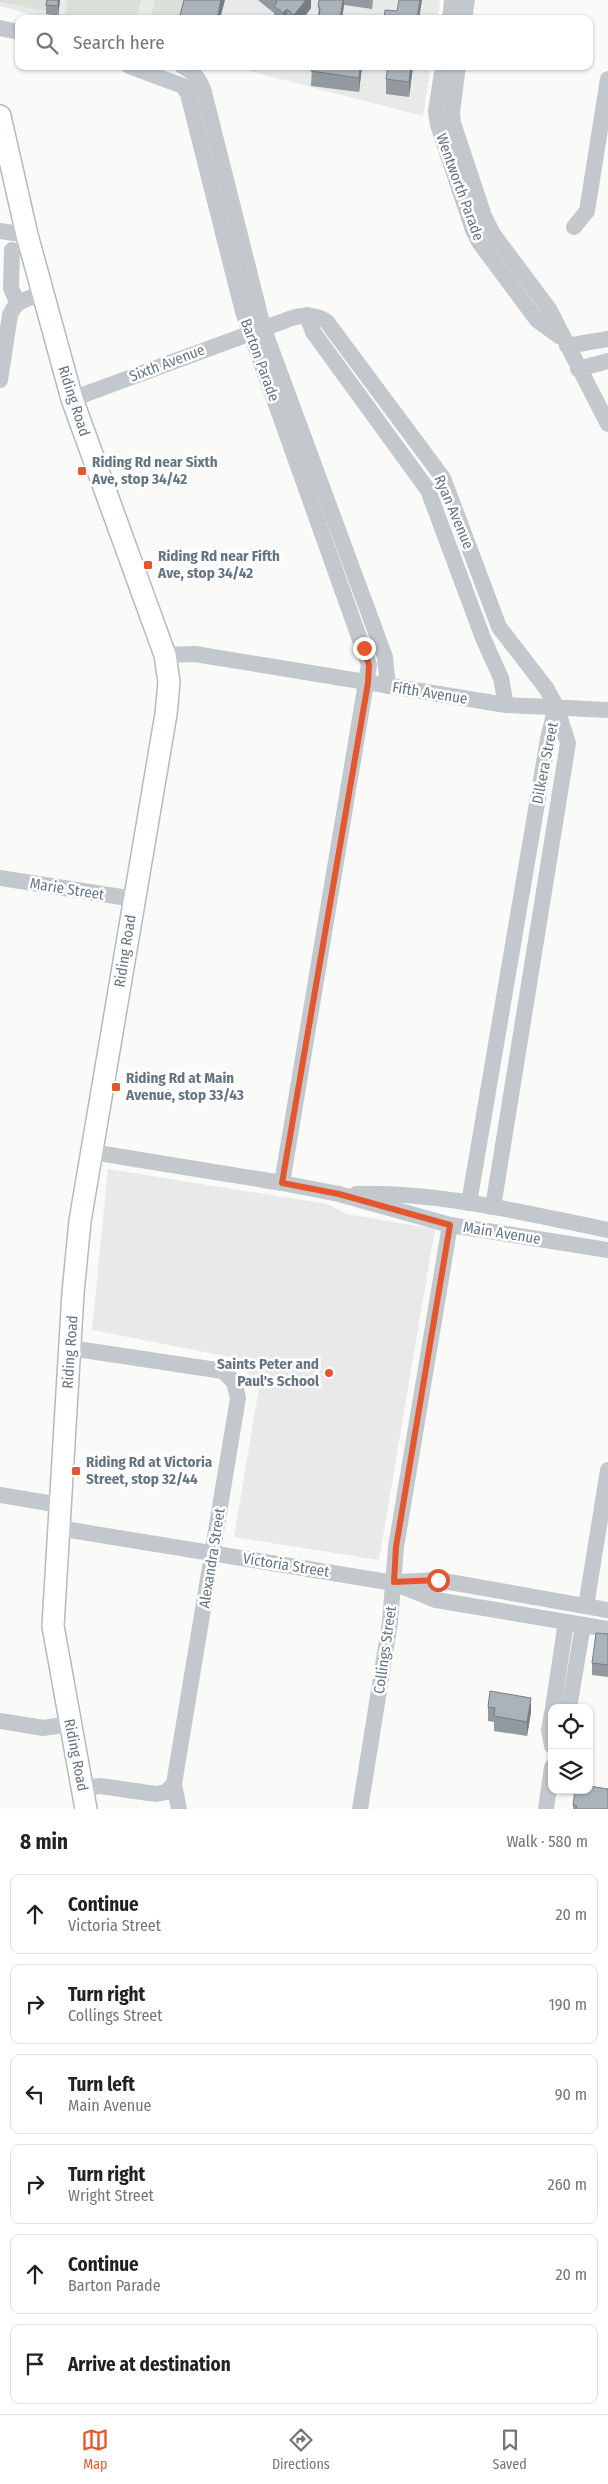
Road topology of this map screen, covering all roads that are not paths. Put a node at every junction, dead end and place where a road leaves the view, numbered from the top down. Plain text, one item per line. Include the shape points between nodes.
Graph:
1 (452, 0) edge
2 (467, 0) edge
3 (450, 15) edge
4 (465, 15) edge
5 (0, 28) edge
6 (15, 31) edge
7 (140, 70) edge
8 (190, 70) edge
9 (442, 70) edge
10 (457, 70) edge
11 (608, 80) edge
12 (0, 116) edge
13 (574, 227) dead end
14 (0, 231) edge
15 (27, 235) junction
16 (12, 250) dead end
17 (42, 294) junction
18 (18, 302) junction
19 (307, 315) junction
20 (256, 330) junction
21 (608, 339) edge
22 (564, 342) junction
23 (608, 361) edge
24 (578, 369) junction
25 (0, 380) edge
26 (72, 399) junction
27 (608, 424) edge
28 (165, 655) junction
29 (368, 683) junction
30 (388, 686) junction
31 (506, 705) junction
32 (556, 706) junction
33 (608, 710) edge
34 (0, 878) edge
35 (134, 899) junction
36 (92, 1152) junction
37 (282, 1183) junction
38 (339, 1194) junction
39 (469, 1203) junction
40 (493, 1207) junction
41 (450, 1225) junction
42 (608, 1230) edge
43 (608, 1250) edge
44 (70, 1348) junction
45 (608, 1470) edge
46 (0, 1495) edge
47 (60, 1505) junction
48 (58, 1528) junction
49 (213, 1553) junction
50 (394, 1582) junction
51 (586, 1606) junction
52 (608, 1610) edge
53 (566, 1622) junction
54 (583, 1625) junction
55 (608, 1629) edge
56 (554, 1704) edge
57 (570, 1704) edge
58 (0, 1721) edge
59 (70, 1724) junction
60 (174, 1784) junction
61 (548, 1794) edge
62 (84, 1799) edge
63 (179, 1809) edge
64 (360, 1809) edge
65 (546, 1809) edge

1 - 3 street
2 - 4 street
5 - 6 street
7 - 20 street, Barton Parade via 183,86 188,94
8 - 20 street, Barton Parade via 200,80 204,92
9 - 22 street, Wentworth Parade via 436,111 438,126 473,230 537,320
10 - 22 street, Wentworth Parade via 453,123 484,216 493,234 549,309
11 - 13 street via 587,211
12 - 15 main road, Riding Road
14 - 15 street
15 - 17 main road, Riding Road
16 - 18 street via 11,288
17 - 18 street
17 - 26 main road, Riding Road
18 - 25 street via 10,315
19 - 20 street
19 - 31 street, Ryan Avenue via 313,332 428,490 501,678
19 - 32 street, Ryan Avenue via 321,317 327,322 443,478 499,627
20 - 26 street, Sixth Avenue
20 - 29 street, Barton Parade via 364,648 369,665
20 - 30 street, Barton Parade via 385,656
21 - 22 street
22 - 24 street, Wentworth Parade
23 - 24 street
24 - 27 street, Wentworth Parade
26 - 28 main road, Riding Road
28 - 29 street, Fifth Avenue via 195,654
28 - 35 main road, Riding Road via 169,682 166,714
29 - 30 street, Fifth Avenue
29 - 37 street, Barton Parade
30 - 31 street, Fifth Avenue
31 - 32 street, Fifth Avenue
32 - 33 street, Fifth Avenue
32 - 39 street, Dilkera Street
32 - 40 street, Dilkera Street via 568,743
34 - 35 street, Marie Street
35 - 36 main road, Riding Road
36 - 37 street, Main Avenue
36 - 44 main road, Riding Road via 80,1221
37 - 38 street, Main Avenue
38 - 39 street, Main Avenue via 396,1193
38 - 41 street, Main Avenue
39 - 40 street, Main Avenue
40 - 42 street, Main Avenue
41 - 43 street, Main Avenue
41 - 50 street, Collings Street via 396,1547
44 - 47 main road, Riding Road
44 - 49 street, Alexandra Street via 223,1371 234,1382 238,1398
45 - 51 street
46 - 47 street
47 - 48 main road, Riding Road
48 - 49 street, Victoria Street
48 - 59 main road, Riding Road via 53,1626
49 - 50 street, Victoria Street
49 - 60 street, Alexandra Street
50 - 51 street, Victoria Street via 438,1580
50 - 53 street, Victoria Street via 436,1600
50 - 64 street, Collings Street
51 - 52 street, Victoria Street
53 - 54 street, Victoria Street
53 - 56 street
54 - 55 street, Victoria Street
54 - 57 street
58 - 59 street via 43,1728
59 - 62 main road, Riding Road
60 - 62 street via 166,1792 156,1794 100,1786
60 - 63 street, Alexandra Street
61 - 65 street

